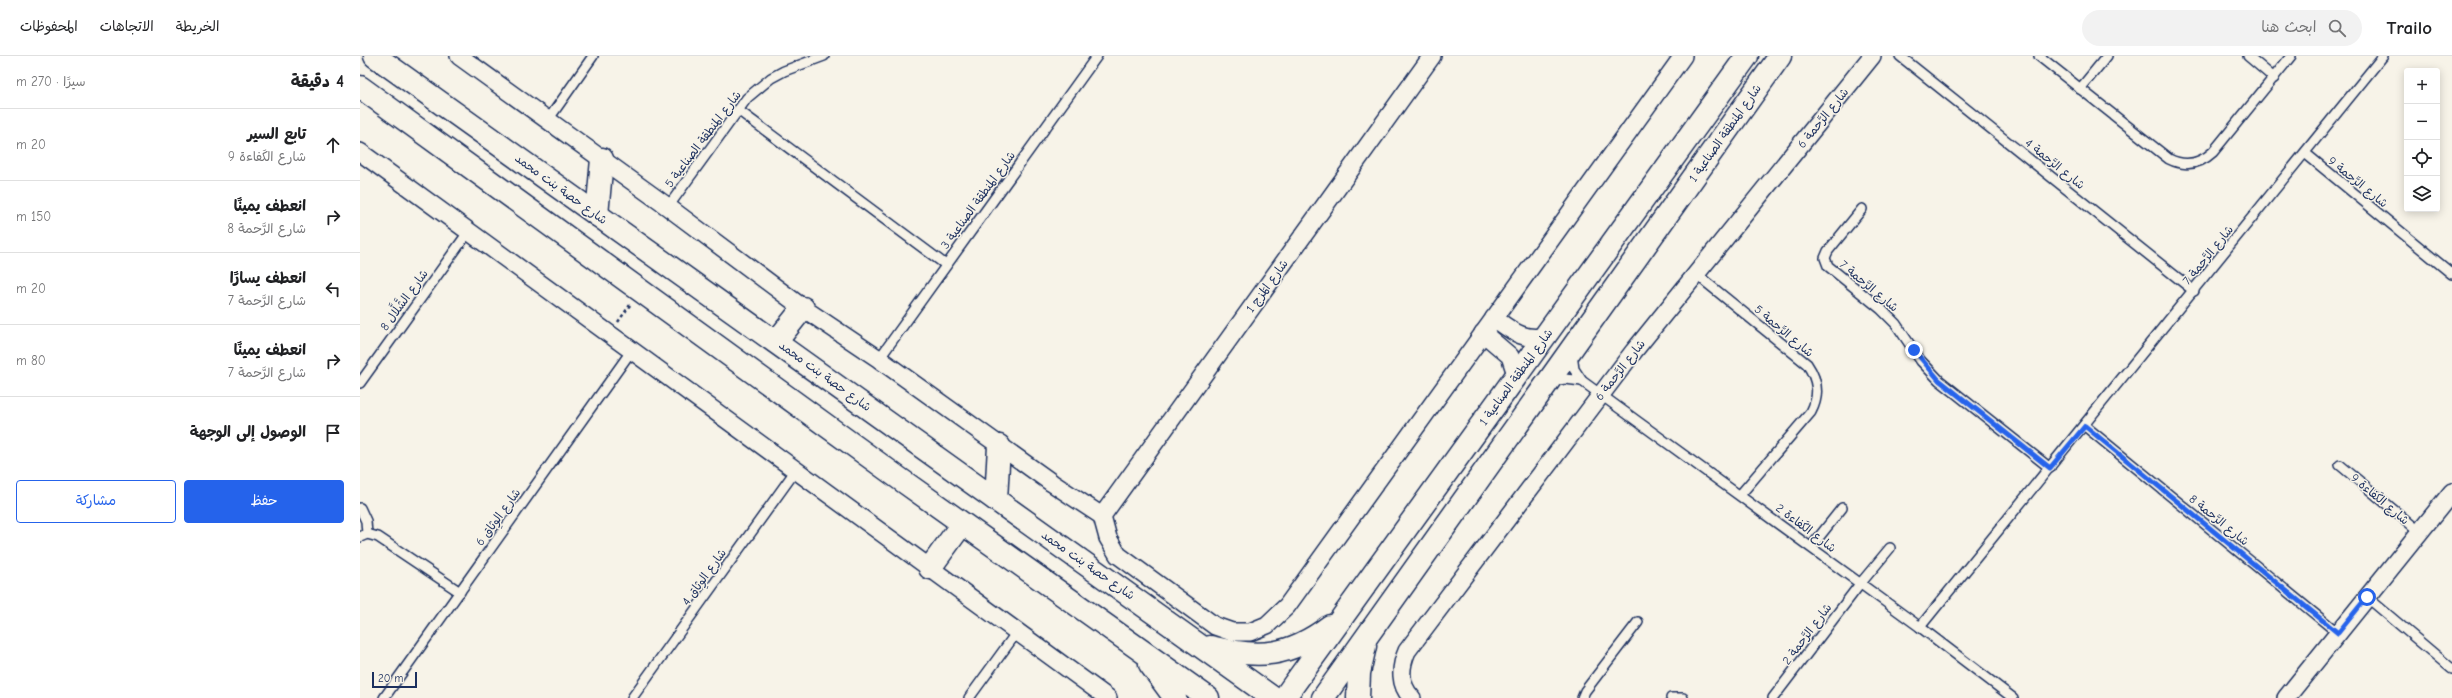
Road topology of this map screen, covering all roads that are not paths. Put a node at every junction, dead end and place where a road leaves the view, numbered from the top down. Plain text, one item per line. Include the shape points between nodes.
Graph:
1 (375, 56) edge
2 (459, 56) edge
3 (594, 56) edge
4 (824, 56) edge
5 (1097, 56) edge
6 (1432, 56) edge
7 (1682, 56) edge
8 (1747, 56) edge
9 (1780, 56) edge
10 (1872, 56) edge
11 (1900, 56) edge
12 (2039, 56) edge
13 (2108, 56) edge
14 (2248, 56) edge
15 (2291, 56) edge
16 (2383, 56) edge
17 (2274, 78) junction
18 (360, 87) edge
19 (2080, 89) junction
20 (738, 110) junction
21 (548, 120) junction
22 (360, 152) edge
23 (2305, 153) junction
24 (602, 159) junction
25 (1645, 199) junction
26 (668, 206) junction
27 (1862, 209) dead end
28 (597, 215) junction
29 (469, 231) junction
30 (1650, 239) junction
31 (946, 265) junction
32 (1696, 274) junction
33 (2452, 274) edge
34 (2194, 291) junction
35 (803, 308) junction
36 (1494, 318) junction
37 (1483, 333) junction
38 (1546, 336) junction
39 (776, 342) junction
40 (1573, 347) junction
41 (632, 350) junction
42 (879, 359) junction
43 (1517, 377) junction
44 (1582, 381) junction
45 (1548, 382) junction
46 (360, 383) edge
47 (1602, 394) junction
48 (2085, 426) junction
49 (999, 446) junction
50 (2340, 465) dead end
51 (2050, 468) junction
52 (796, 470) junction
53 (2451, 494) edge
54 (1740, 495) junction
55 (996, 500) junction
56 (360, 508) edge
57 (1842, 508) dead end
58 (1102, 516) junction
59 (962, 524) junction
60 (2420, 532) junction
61 (363, 536) edge
62 (1811, 547) junction
63 (1890, 548) dead end
64 (930, 568) junction
65 (1860, 584) junction
66 (460, 592) junction
67 (2367, 597) junction
68 (1344, 616) junction
69 (1638, 622) dead end
70 (1920, 627) junction
71 (1017, 632) junction
72 (2338, 633) junction
73 (1367, 636) junction
74 (1202, 646) junction
75 (1143, 652) junction
76 (2452, 669) edge
77 (384, 698) edge
78 (632, 698) edge
79 (969, 698) edge
80 (1108, 698) edge
81 (1175, 698) edge
82 (1208, 698) edge
83 (1273, 698) edge
84 (1284, 698) edge
85 (1323, 698) edge
86 (1358, 698) edge
87 (1412, 698) edge
88 (1582, 698) edge
89 (1672, 698) edge
90 (1683, 698) edge
91 (1773, 698) edge
92 (2013, 698) edge
93 (2286, 698) edge

1 - 28 main road, شارع حصة بنت محمد
2 - 21 street
3 - 21 lane
4 - 20 lane, شارع المنطقة الصناعية 5 via 771,78
5 - 31 lane, شارع المنطقة الصناعية 3
6 - 58 street, شارع المَزج 1
7 - 36 street
8 - 25 main road, شارع المنطقة الصناعية 1
9 - 30 main road, شارع المنطقة الصناعية 1
10 - 32 street, شارع الرَّحمة 6
11 - 34 lane, شارع الرَّحمة 4
12 - 19 lane
13 - 19 lane
14 - 17 lane
15 - 17 lane
16 - 23 lane, شارع الرَّحمة 7
17 - 19 lane via 2213,152 2202,161 2188,164 2169,159
18 - 59 main road
20 - 26 lane, شارع المنطقة الصناعية 5
20 - 31 lane
21 - 24 street
22 - 29 street
23 - 33 lane, شارع الرَّحمة 9
23 - 34 lane, شارع الرَّحمة 7
24 - 26 street
24 - 28 main road
25 - 30 main road via 1639,224 1642,233
25 - 38 main road, شارع المنطقة الصناعية 1
26 - 35 street
27 - 51 lane, شارع الرَّحمة 7 via 1828,251 1825,258 1828,266 1891,319 1928,370
28 - 39 main road, شارع حصة بنت محمد
29 - 41 street
29 - 46 lane, شارع الشَّلَّال 8
30 - 40 main road, شارع المنطقة الصناعية 1
31 - 42 lane, شارع المنطقة الصناعية 3
32 - 47 street, شارع الرَّحمة 6
32 - 54 lane, شارع الرَّحمة 5 via 1807,364 1816,382 1817,398 1811,412
34 - 48 lane, شارع الرَّحمة 7
35 - 39 main road
35 - 42 street
36 - 37 street
36 - 38 street via 1523,337
37 - 43 street via 1510,356
37 - 58 street via 1287,606 1267,625 1241,633 1215,626 1125,562 1112,547
38 - 43 main road, شارع المنطقة الصناعية 1
39 - 55 main road, شارع حصة بنت محمد
40 - 44 lane via 1574,369
40 - 45 main road, شارع المنطقة الصناعية 1
41 - 52 street
41 - 66 lane, شارع الوِثاق 6
42 - 49 street
43 - 68 main road, شارع المنطقة الصناعية 1
44 - 45 lane, شارع الكَفاءة 2 via 1565,379
44 - 47 lane, شارع الكَفاءة 2
45 - 73 main road, شارع المنطقة الصناعية 1
47 - 54 lane, شارع الكَفاءة 2
47 - 87 street, شارع الرَّحمة 6 via 1407,650 1401,669 1402,678
48 - 51 lane, شارع الرَّحمة 7
48 - 72 lane, شارع الرَّحمة 8
49 - 55 main road
49 - 58 street
50 - 60 lane, شارع الكَفاءة 9
51 - 70 lane, شارع الرَّحمة 7
52 - 64 street
52 - 78 lane, شارع الوِثاق 4
53 - 60 street, شارع الكَفاءة 9
54 - 62 lane, شارع الكَفاءة 2
55 - 74 main road, شارع حصة بنت محمد
56 - 61 lane via 366,521
57 - 62 lane
59 - 64 main road
59 - 75 main road
60 - 67 street, شارع الكَفاءة 9
61 - 66 lane via 378,537
62 - 65 lane, شارع الكَفاءة 2
63 - 65 lane, شارع الرَّحمة 2
64 - 71 street
65 - 70 lane, شارع الكَفاءة 2
65 - 91 lane, شارع الرَّحمة 2
66 - 77 lane, شارع الوِثاق 6
67 - 72 street, شارع الكَفاءة 9
67 - 76 lane
68 - 74 main road via 1301,646 1277,653 1250,655
68 - 84 main road, شارع المنطقة الصناعية 1
69 - 88 lane
70 - 92 lane, شارع الكَفاءة 2
71 - 79 lane
71 - 80 street
72 - 93 street, شارع الكَفاءة 9
73 - 85 main road, شارع المنطقة الصناعية 1
73 - 86 main road via 1359,673
74 - 83 main road, شارع حصة بنت محمد
75 - 81 main road
75 - 82 main road
89 - 90 lane

